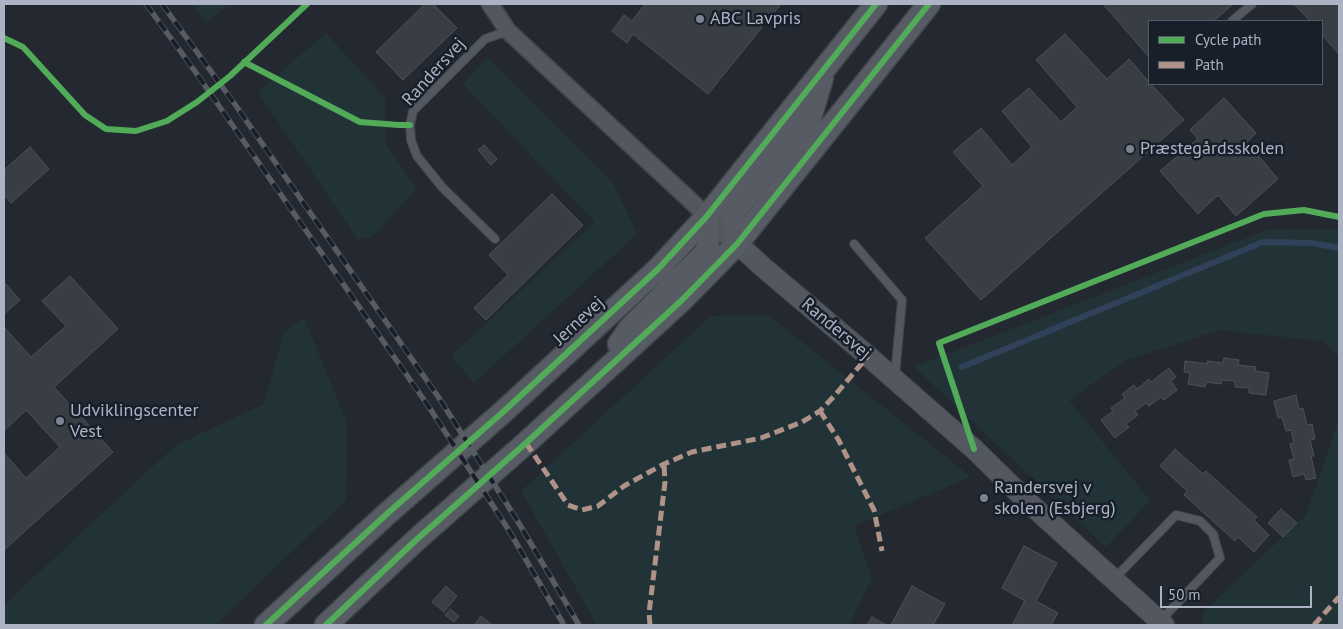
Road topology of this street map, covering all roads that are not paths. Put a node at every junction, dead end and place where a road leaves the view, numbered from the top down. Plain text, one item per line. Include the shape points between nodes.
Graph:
1 (490, 4) edge
2 (876, 4) edge
3 (929, 4) edge
4 (1252, 4) edge
5 (1233, 20) edge
6 (508, 31) junction
7 (825, 67) junction
8 (706, 216) junction
9 (495, 239) dead end
10 (738, 244) junction
11 (854, 244) dead end
12 (599, 376) junction
13 (895, 380) junction
14 (1114, 579) junction
15 (1162, 623) edge
16 (266, 625) edge
17 (326, 625) edge

1 - 6 street, Randersvej
2 - 7 main road, Jernevej
3 - 10 main road
4 - 5 lane
6 - 8 street, Randersvej
6 - 9 lane, Randersvej via 485,39 413,112 410,125 417,156 442,187
7 - 8 main road, Jernevej
7 - 10 main road via 810,118 733,213
8 - 10 street, Randersvej
8 - 12 main road via 708,250 630,328
8 - 16 main road, Jernevej via 658,269
10 - 12 main road
10 - 13 street, Randersvej
11 - 13 lane via 902,300
12 - 17 main road
13 - 14 street, Randersvej
14 - 15 street, Randersvej
14 - 15 lane via 1176,516 1200,521 1213,534 1220,558

